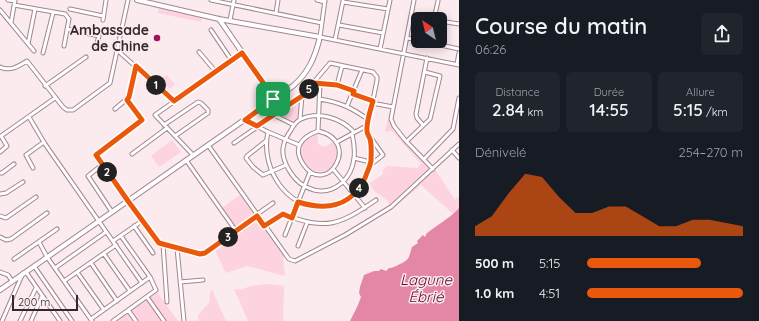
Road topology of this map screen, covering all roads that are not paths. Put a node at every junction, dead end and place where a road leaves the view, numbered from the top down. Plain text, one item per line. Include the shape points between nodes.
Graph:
1 (8, 0) edge
2 (106, 0) edge
3 (128, 0) edge
4 (137, 0) edge
5 (211, 0) edge
6 (234, 0) edge
7 (278, 0) edge
8 (317, 0) edge
9 (369, 0) edge
10 (390, 0) edge
11 (414, 0) edge
12 (150, 1) edge
13 (325, 1) edge
14 (343, 1) edge
15 (438, 1) edge
16 (15, 2) edge
17 (233, 4) junction
18 (368, 6) junction
19 (35, 9) junction
20 (70, 9) dead end
21 (388, 9) junction
22 (0, 12) edge
23 (412, 12) edge
24 (435, 12) edge
25 (53, 13) junction
26 (276, 13) junction
27 (411, 16) edge
28 (219, 19) junction
29 (230, 20) junction
30 (447, 21) edge
31 (10, 23) junction
32 (322, 23) junction
33 (459, 24) edge
34 (338, 25) junction
35 (67, 29) junction
36 (211, 30) dead end
37 (383, 33) junction
38 (320, 37) junction
39 (407, 38) junction
40 (411, 39) edge
41 (335, 40) junction
42 (28, 44) junction
43 (64, 46) dead end
44 (96, 46) dead end
45 (447, 46) edge
46 (380, 49) junction
47 (459, 49) edge
48 (117, 50) junction
49 (34, 51) dead end
50 (199, 52) dead end
51 (43, 53) dead end
52 (242, 53) junction
53 (404, 53) junction
54 (459, 53) edge
55 (86, 57) dead end
56 (428, 58) junction
57 (232, 61) junction
58 (458, 64) edge
59 (136, 66) junction
60 (342, 66) junction
61 (0, 67) edge
62 (362, 70) junction
63 (216, 72) junction
64 (425, 72) junction
65 (314, 83) junction
66 (320, 83) junction
67 (337, 85) junction
68 (45, 86) junction
69 (353, 92) junction
70 (302, 96) junction
71 (55, 98) junction
72 (459, 98) edge
73 (273, 99) junction
74 (319, 99) junction
75 (127, 100) junction
76 (174, 101) junction
77 (373, 102) junction
78 (347, 106) junction
79 (393, 107) junction
80 (115, 109) dead end
81 (274, 115) junction
82 (318, 116) junction
83 (29, 117) junction
84 (300, 119) junction
85 (245, 120) junction
86 (369, 120) junction
87 (165, 124) junction
88 (294, 125) junction
89 (368, 125) junction
90 (423, 125) junction
91 (257, 126) junction
92 (167, 128) junction
93 (318, 131) junction
94 (268, 132) junction
95 (353, 133) junction
96 (368, 133) junction
97 (176, 136) junction
98 (285, 139) junction
99 (266, 141) junction
100 (407, 141) junction
101 (44, 142) junction
102 (337, 142) junction
103 (234, 143) dead end
104 (459, 144) edge
105 (208, 145) junction
106 (299, 145) junction
107 (452, 150) junction
108 (0, 152) edge
109 (132, 154) dead end
110 (193, 155) junction
111 (354, 158) junction
112 (459, 158) edge
113 (424, 159) junction
114 (186, 160) junction
115 (14, 164) dead end
116 (370, 164) junction
117 (102, 165) junction
118 (286, 165) junction
119 (33, 168) dead end
120 (333, 169) junction
121 (433, 169) junction
122 (271, 171) junction
123 (310, 172) junction
124 (0, 173) edge
125 (23, 182) dead end
126 (344, 182) junction
127 (304, 186) junction
128 (0, 194) edge
129 (354, 194) junction
130 (36, 197) dead end
131 (376, 200) dead end
132 (128, 201) junction
133 (298, 202) junction
134 (273, 203) dead end
135 (365, 208) junction
136 (112, 212) junction
137 (47, 213) dead end
138 (257, 215) junction
139 (0, 216) edge
140 (292, 218) junction
141 (142, 220) junction
142 (99, 221) junction
143 (307, 222) junction
144 (134, 226) junction
145 (264, 226) junction
146 (57, 229) dead end
147 (236, 231) junction
148 (106, 232) junction
149 (285, 235) dead end
150 (121, 236) junction
151 (0, 237) edge
152 (113, 241) junction
153 (38, 242) junction
154 (163, 244) junction
155 (116, 245) junction
156 (298, 246) dead end
157 (177, 248) junction
158 (153, 252) dead end
159 (104, 254) junction
160 (47, 257) junction
161 (14, 259) dead end
162 (90, 263) junction
163 (34, 266) junction
164 (55, 268) junction
165 (0, 272) edge
166 (25, 272) junction
167 (77, 272) junction
168 (150, 277) junction
169 (203, 280) dead end
170 (64, 281) junction
171 (12, 282) junction
172 (180, 282) junction
173 (142, 283) junction
174 (36, 288) junction
175 (1, 289) edge
176 (130, 291) junction
177 (42, 296) junction
178 (147, 297) junction
179 (116, 301) junction
180 (167, 302) dead end
181 (104, 310) junction
182 (128, 310) junction
183 (90, 319) edge
184 (2, 321) edge
185 (20, 321) edge
186 (31, 321) edge
187 (60, 321) edge
188 (72, 321) edge
189 (85, 321) edge
190 (112, 321) edge
191 (136, 321) edge
192 (164, 321) edge
193 (184, 321) edge

1 - 16 street
2 - 20 street via 103,18
3 - 48 street
4 - 12 main road
5 - 17 street
6 - 17 street
7 - 26 street
8 - 13 street
9 - 18 street
10 - 21 street
11 - 23 street
12 - 28 main road
13 - 32 street
14 - 18 street
14 - 34 street
15 - 24 street
16 - 19 street
16 - 31 street
17 - 26 street
17 - 29 street
18 - 21 street
19 - 25 street
19 - 42 street
21 - 37 street
22 - 31 street
25 - 35 street via 67,16
25 - 51 street
26 - 32 street
27 - 39 street
28 - 29 main road
28 - 52 main road
29 - 38 main road
30 - 33 street
31 - 42 street
32 - 38 street
34 - 37 street
34 - 41 street
35 - 43 street
35 - 44 street via 99,36
36 - 57 street
37 - 46 street
38 - 41 street
38 - 73 main road via 306,72 293,86
39 - 40 street
39 - 53 street
41 - 46 street
42 - 49 street
45 - 47 street
46 - 53 street
48 - 59 street
48 - 71 street via 107,86 71,110 63,108
50 - 63 street
52 - 57 street
52 - 73 main road
53 - 56 street
53 - 79 street
54 - 58 street
55 - 68 street
56 - 58 street
56 - 64 street
57 - 63 street
59 - 75 street
59 - 76 street
60 - 62 street
60 - 65 street via 330,63
60 - 67 street
61 - 68 street via 8,69 27,61
62 - 69 street
62 - 77 street via 373,72 377,77
63 - 76 street
64 - 90 street via 416,114
64 - 90 street via 440,76 431,116
65 - 66 street
65 - 70 street
66 - 67 street
66 - 74 street
67 - 69 street
68 - 71 street
69 - 77 street
69 - 78 street
70 - 81 street
70 - 84 street
71 - 83 street
72 - 113 street via 453,128
73 - 85 main road
74 - 78 street
74 - 82 street
75 - 80 street
75 - 117 street via 142,120 96,155
76 - 87 street via 155,115
77 - 79 street
77 - 86 street
78 - 86 street
79 - 100 street via 392,122
81 - 88 street
81 - 91 street
82 - 84 street
82 - 93 street
82 - 95 street via 332,118 345,124
83 - 101 street
83 - 108 street via 1,136 7,146
84 - 88 street
85 - 91 street
85 - 105 main road
86 - 89 street
87 - 92 street
87 - 97 street via 198,102 208,110 208,113
88 - 98 street
89 - 95 street
89 - 96 street
90 - 100 street
91 - 94 street
91 - 103 street
92 - 97 street
92 - 109 street
93 - 102 street via 332,136
93 - 106 street via 304,137
94 - 98 street
94 - 99 street
95 - 102 street
95 - 111 street
96 - 116 street
96 - 116 street via 383,155
97 - 110 street
98 - 106 street
98 - 118 street via 282,148
99 - 122 street
99 - 122 street via 246,158 262,174
100 - 113 street
101 - 119 street via 26,155
101 - 142 street
102 - 120 street via 339,154
104 - 107 street
105 - 110 main road
105 - 138 street
106 - 123 street via 300,159
107 - 112 street
107 - 121 street
110 - 114 main road
111 - 116 street
111 - 126 street via 351,171
113 - 121 street
114 - 132 main road
114 - 147 street
115 - 124 street
116 - 129 street via 361,186
117 - 132 street
117 - 136 street via 88,176
118 - 122 street
118 - 127 street
120 - 123 street via 322,175
120 - 126 street
121 - 145 street via 391,208 298,260 289,259
122 - 133 street via 285,192
123 - 127 street
125 - 128 street via 6,194
126 - 127 street via 336,187 318,191
126 - 129 street
127 - 133 street
129 - 133 street via 339,204 325,207
129 - 135 street
130 - 139 street via 6,218
131 - 135 street
132 - 136 main road
132 - 141 street
133 - 140 street
134 - 138 street
135 - 143 street via 336,222
136 - 142 main road
137 - 151 street via 11,239
138 - 145 street
138 - 147 street
140 - 143 street
140 - 145 street via 283,214
140 - 149 street
141 - 144 street
141 - 154 street via 159,243
142 - 148 street
142 - 160 main road
143 - 156 street
144 - 150 street
144 - 158 street
146 - 153 street
147 - 157 street via 205,253
148 - 152 street
148 - 164 street
150 - 152 street
150 - 168 street
152 - 155 street
153 - 160 street
153 - 161 street
154 - 157 street
154 - 180 street
155 - 159 street
155 - 173 street
157 - 172 street
159 - 162 street
159 - 176 street
160 - 163 main road
160 - 164 street
162 - 167 street
162 - 179 street
163 - 166 main road
163 - 188 street
164 - 170 street
165 - 171 street via 8,275
166 - 171 main road
166 - 174 street
166 - 184 street
167 - 170 street
167 - 181 street
168 - 173 street
168 - 178 street via 156,290
169 - 172 street
170 - 183 street
171 - 175 main road
172 - 193 street
173 - 176 street
174 - 177 street
174 - 185 street
176 - 179 street
177 - 186 street
177 - 187 street
178 - 182 street
178 - 192 street
179 - 181 street
181 - 183 street
182 - 190 street
182 - 191 street
183 - 189 street

